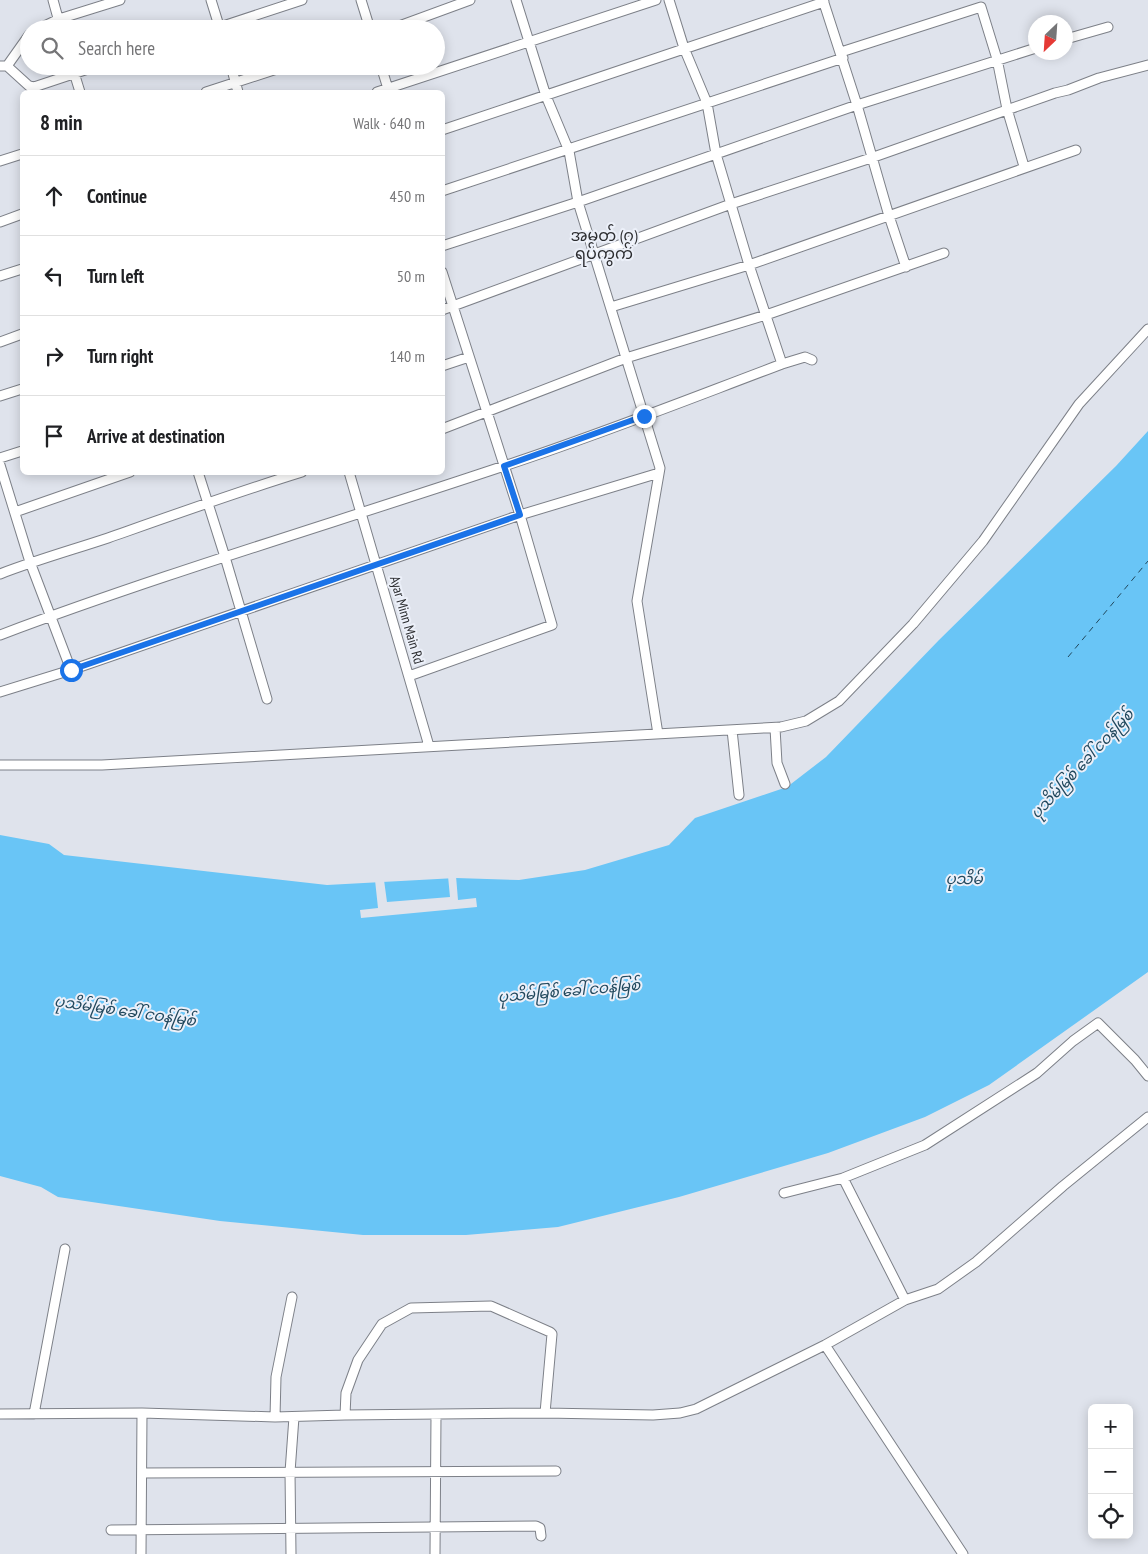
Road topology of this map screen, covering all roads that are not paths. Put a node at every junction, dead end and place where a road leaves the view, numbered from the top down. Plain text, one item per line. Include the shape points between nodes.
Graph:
1 (53, 0) edge
2 (120, 0) edge
3 (211, 0) edge
4 (302, 0) edge
5 (361, 0) edge
6 (470, 0) edge
7 (516, 0) edge
8 (656, 0) edge
9 (669, 0) edge
10 (824, 1) edge
11 (59, 20) edge
12 (70, 20) edge
13 (216, 20) edge
14 (242, 20) edge
15 (367, 20) edge
16 (416, 20) edge
17 (1108, 27) dead end
18 (1073, 37) edge
19 (529, 41) junction
20 (20, 46) edge
21 (684, 48) junction
22 (1028, 50) edge
23 (842, 55) junction
24 (997, 59) junction
25 (1148, 65) edge
26 (4, 66) edge
27 (445, 70) edge
28 (62, 75) edge
29 (75, 75) edge
30 (234, 75) edge
31 (260, 75) edge
32 (384, 75) edge
33 (431, 75) edge
34 (236, 83) junction
35 (79, 90) edge
36 (213, 90) edge
37 (238, 90) edge
38 (388, 90) edge
39 (546, 96) junction
40 (707, 103) junction
41 (857, 105) junction
42 (1007, 109) junction
43 (445, 129) edge
44 (1076, 150) dead end
45 (568, 151) junction
46 (716, 154) junction
47 (20, 155) edge
48 (871, 158) junction
49 (0, 161) edge
50 (1023, 163) dead end
51 (445, 191) edge
52 (578, 202) junction
53 (731, 204) junction
54 (20, 215) edge
55 (889, 216) junction
56 (0, 222) edge
57 (445, 245) edge
58 (944, 253) dead end
59 (594, 254) junction
60 (749, 265) junction
61 (906, 267) junction
62 (20, 270) edge
63 (0, 276) edge
64 (445, 282) edge
65 (452, 306) junction
66 (611, 307) junction
67 (445, 309) edge
68 (766, 315) junction
69 (1148, 329) edge
70 (20, 335) edge
71 (0, 342) edge
72 (469, 357) junction
73 (626, 358) junction
74 (812, 360) dead end
75 (782, 364) junction
76 (445, 365) edge
77 (20, 390) edge
78 (0, 396) edge
79 (488, 412) junction
80 (644, 416) junction
81 (445, 427) edge
82 (20, 452) edge
83 (0, 458) edge
84 (0, 465) edge
85 (504, 466) junction
86 (659, 473) junction
87 (121, 475) edge
88 (199, 475) edge
89 (292, 475) edge
90 (350, 475) edge
91 (207, 502) junction
92 (15, 512) junction
93 (361, 513) junction
94 (520, 515) junction
95 (225, 557) junction
96 (30, 562) junction
97 (376, 565) junction
98 (0, 574) edge
99 (242, 611) junction
100 (51, 616) junction
101 (0, 635) edge
102 (71, 670) junction
103 (409, 676) junction
104 (0, 692) edge
105 (267, 699) dead end
106 (775, 728) junction
107 (732, 730) junction
108 (658, 734) junction
109 (429, 746) junction
110 (0, 765) edge
111 (785, 784) dead end
112 (739, 796) dead end
113 (1148, 1076) edge
114 (1148, 1117) edge
115 (843, 1178) junction
116 (784, 1193) dead end
117 (65, 1249) dead end
118 (292, 1297) dead end
119 (905, 1300) junction
120 (825, 1345) junction
121 (142, 1413) junction
122 (546, 1413) junction
123 (0, 1414) edge
124 (34, 1414) junction
125 (345, 1415) junction
126 (436, 1415) junction
127 (294, 1417) junction
128 (275, 1418) junction
129 (556, 1470) dead end
130 (435, 1471) junction
131 (290, 1472) junction
132 (142, 1473) junction
133 (436, 1527) junction
134 (292, 1528) junction
135 (110, 1530) dead end
136 (141, 1530) junction
137 (541, 1536) dead end
138 (141, 1554) edge
139 (292, 1554) edge
140 (435, 1554) edge
141 (963, 1554) edge

1 - 11 street
2 - 12 street
3 - 13 street
4 - 14 street
5 - 15 street
6 - 16 street
7 - 19 street
8 - 19 street
9 - 21 street
10 - 21 street
10 - 23 street
17 - 18 street
19 - 27 street
19 - 39 street
20 - 26 street
21 - 39 street
21 - 40 street
22 - 24 street
23 - 24 street via 981,7
23 - 40 street
23 - 41 street
24 - 41 street
24 - 42 street
25 - 42 street
26 - 28 street via 34,87
29 - 35 street
30 - 34 street
31 - 34 street
32 - 38 street
33 - 38 street
34 - 36 street
34 - 37 street
39 - 43 street
39 - 45 street
40 - 45 street
40 - 46 street
41 - 46 street
41 - 48 street
42 - 48 street
42 - 50 street
44 - 55 street
45 - 51 street
45 - 52 street
46 - 52 street
46 - 53 street
47 - 49 street
48 - 53 street
48 - 55 street
52 - 57 street
52 - 59 street
53 - 59 street
53 - 60 street
54 - 56 street
55 - 60 street
55 - 61 street
58 - 61 street
59 - 65 street
59 - 66 street
60 - 66 street
60 - 68 street
61 - 68 street
62 - 63 street
64 - 65 street
65 - 67 street
65 - 72 street
66 - 73 street
68 - 73 street
68 - 75 street
69 - 106 street via 1079,404 983,541 913,624 839,701 806,721
70 - 71 street
72 - 76 street
72 - 79 street
73 - 79 street
73 - 80 street
74 - 75 street via 805,357
75 - 80 street
77 - 78 street
79 - 81 street
79 - 85 street
80 - 85 street
80 - 86 street
82 - 83 street
84 - 92 street
85 - 93 street
85 - 94 street
86 - 94 street
86 - 108 street via 636,601
87 - 92 street
88 - 91 street
89 - 91 street
90 - 93 street, Ayar Minn Main Rd
91 - 95 street
91 - 96 street
92 - 96 street
93 - 95 street
93 - 97 street, Ayar Minn Main Rd
94 - 97 street
94 - 103 street via 552,625
95 - 99 street
95 - 100 street
96 - 98 street
96 - 100 street
97 - 99 street
97 - 103 street, Ayar Minn Main Rd
99 - 102 street
99 - 105 street
100 - 101 street
100 - 102 street
102 - 104 street
103 - 109 street, Ayar Minn Main Rd
106 - 107 street
106 - 111 street via 776,763
107 - 108 street
107 - 112 street
108 - 109 street
109 - 110 street via 102,765
113 - 115 street via 1098,1023 1037,1073 925,1145
114 - 119 street via 976,1262 938,1290
115 - 116 street
115 - 119 street
117 - 124 street
118 - 128 street via 276,1377
119 - 120 street
120 - 122 street via 696,1409 680,1413
120 - 141 street
121 - 124 street
121 - 128 street
121 - 132 street
122 - 125 street via 552,1334 491,1306 411,1308 382,1324 358,1360 346,1393
122 - 126 street
123 - 124 street
125 - 126 street
125 - 127 street
126 - 130 street
127 - 128 street
127 - 131 street
129 - 130 street
130 - 131 street
130 - 133 street
131 - 132 street
131 - 134 street
132 - 136 street
133 - 134 street
133 - 137 street via 536,1526 540,1528
133 - 140 street
134 - 136 street
134 - 139 street
135 - 136 street
136 - 138 street

